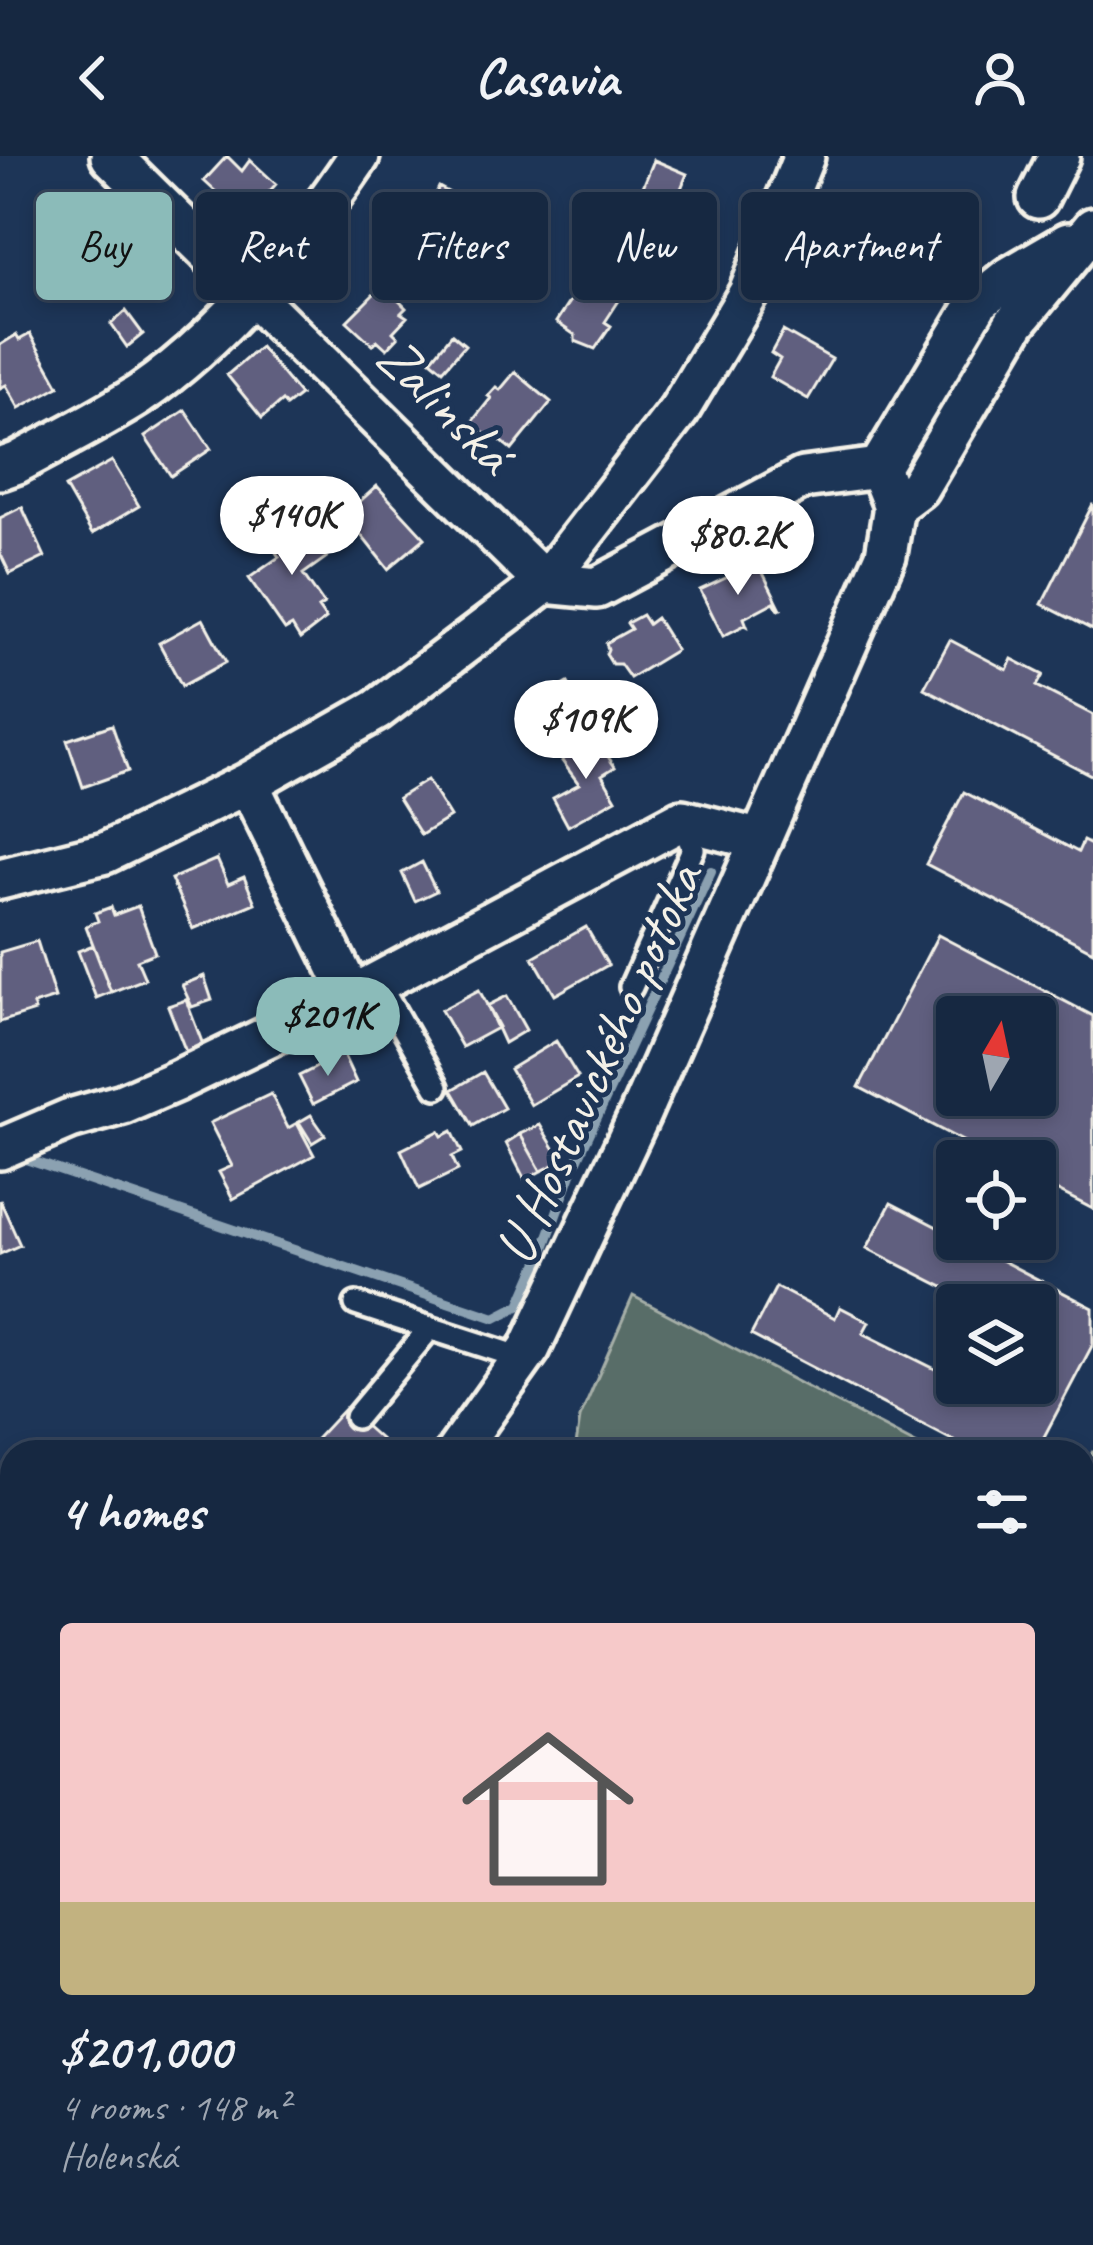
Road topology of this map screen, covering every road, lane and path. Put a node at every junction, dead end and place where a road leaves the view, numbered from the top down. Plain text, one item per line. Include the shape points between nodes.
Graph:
1 (111, 156) edge
2 (358, 156) edge
3 (804, 156) edge
4 (1059, 156) edge
5 (335, 192) edge
6 (1038, 198) dead end
7 (1093, 227) edge
8 (196, 238) edge
9 (244, 300) edge
10 (260, 300) edge
11 (879, 468) junction
12 (0, 469) edge
13 (894, 506) junction
14 (545, 583) junction
15 (248, 783) junction
16 (682, 820) junction
17 (760, 840) junction
18 (0, 879) edge
19 (631, 987) dead end
20 (365, 989) junction
21 (437, 1087) dead end
22 (13, 1143) edge
23 (356, 1304) dead end
24 (430, 1328) junction
25 (522, 1358) junction
26 (356, 1418) dead end
27 (464, 1440) edge

1 - 8 street, Zalinská
2 - 5 street
3 - 14 street via 749,293 679,410
4 - 6 street
7 - 11 street via 978,302
7 - 13 street via 1016,323 918,488
9 - 12 street via 139,394
10 - 14 street, Zalinská
11 - 13 street
11 - 14 street via 803,478 598,588
13 - 17 street, U Hostavického potoka via 886,555
14 - 15 street via 376,710
15 - 18 street via 105,853
15 - 20 street
16 - 17 street
16 - 19 lane via 693,849
16 - 20 street
17 - 25 street, U Hostavického potoka
20 - 21 lane
20 - 22 street via 123,1105
23 - 24 lane
24 - 25 lane
24 - 26 lane
25 - 27 street, U Hostavického potoka

